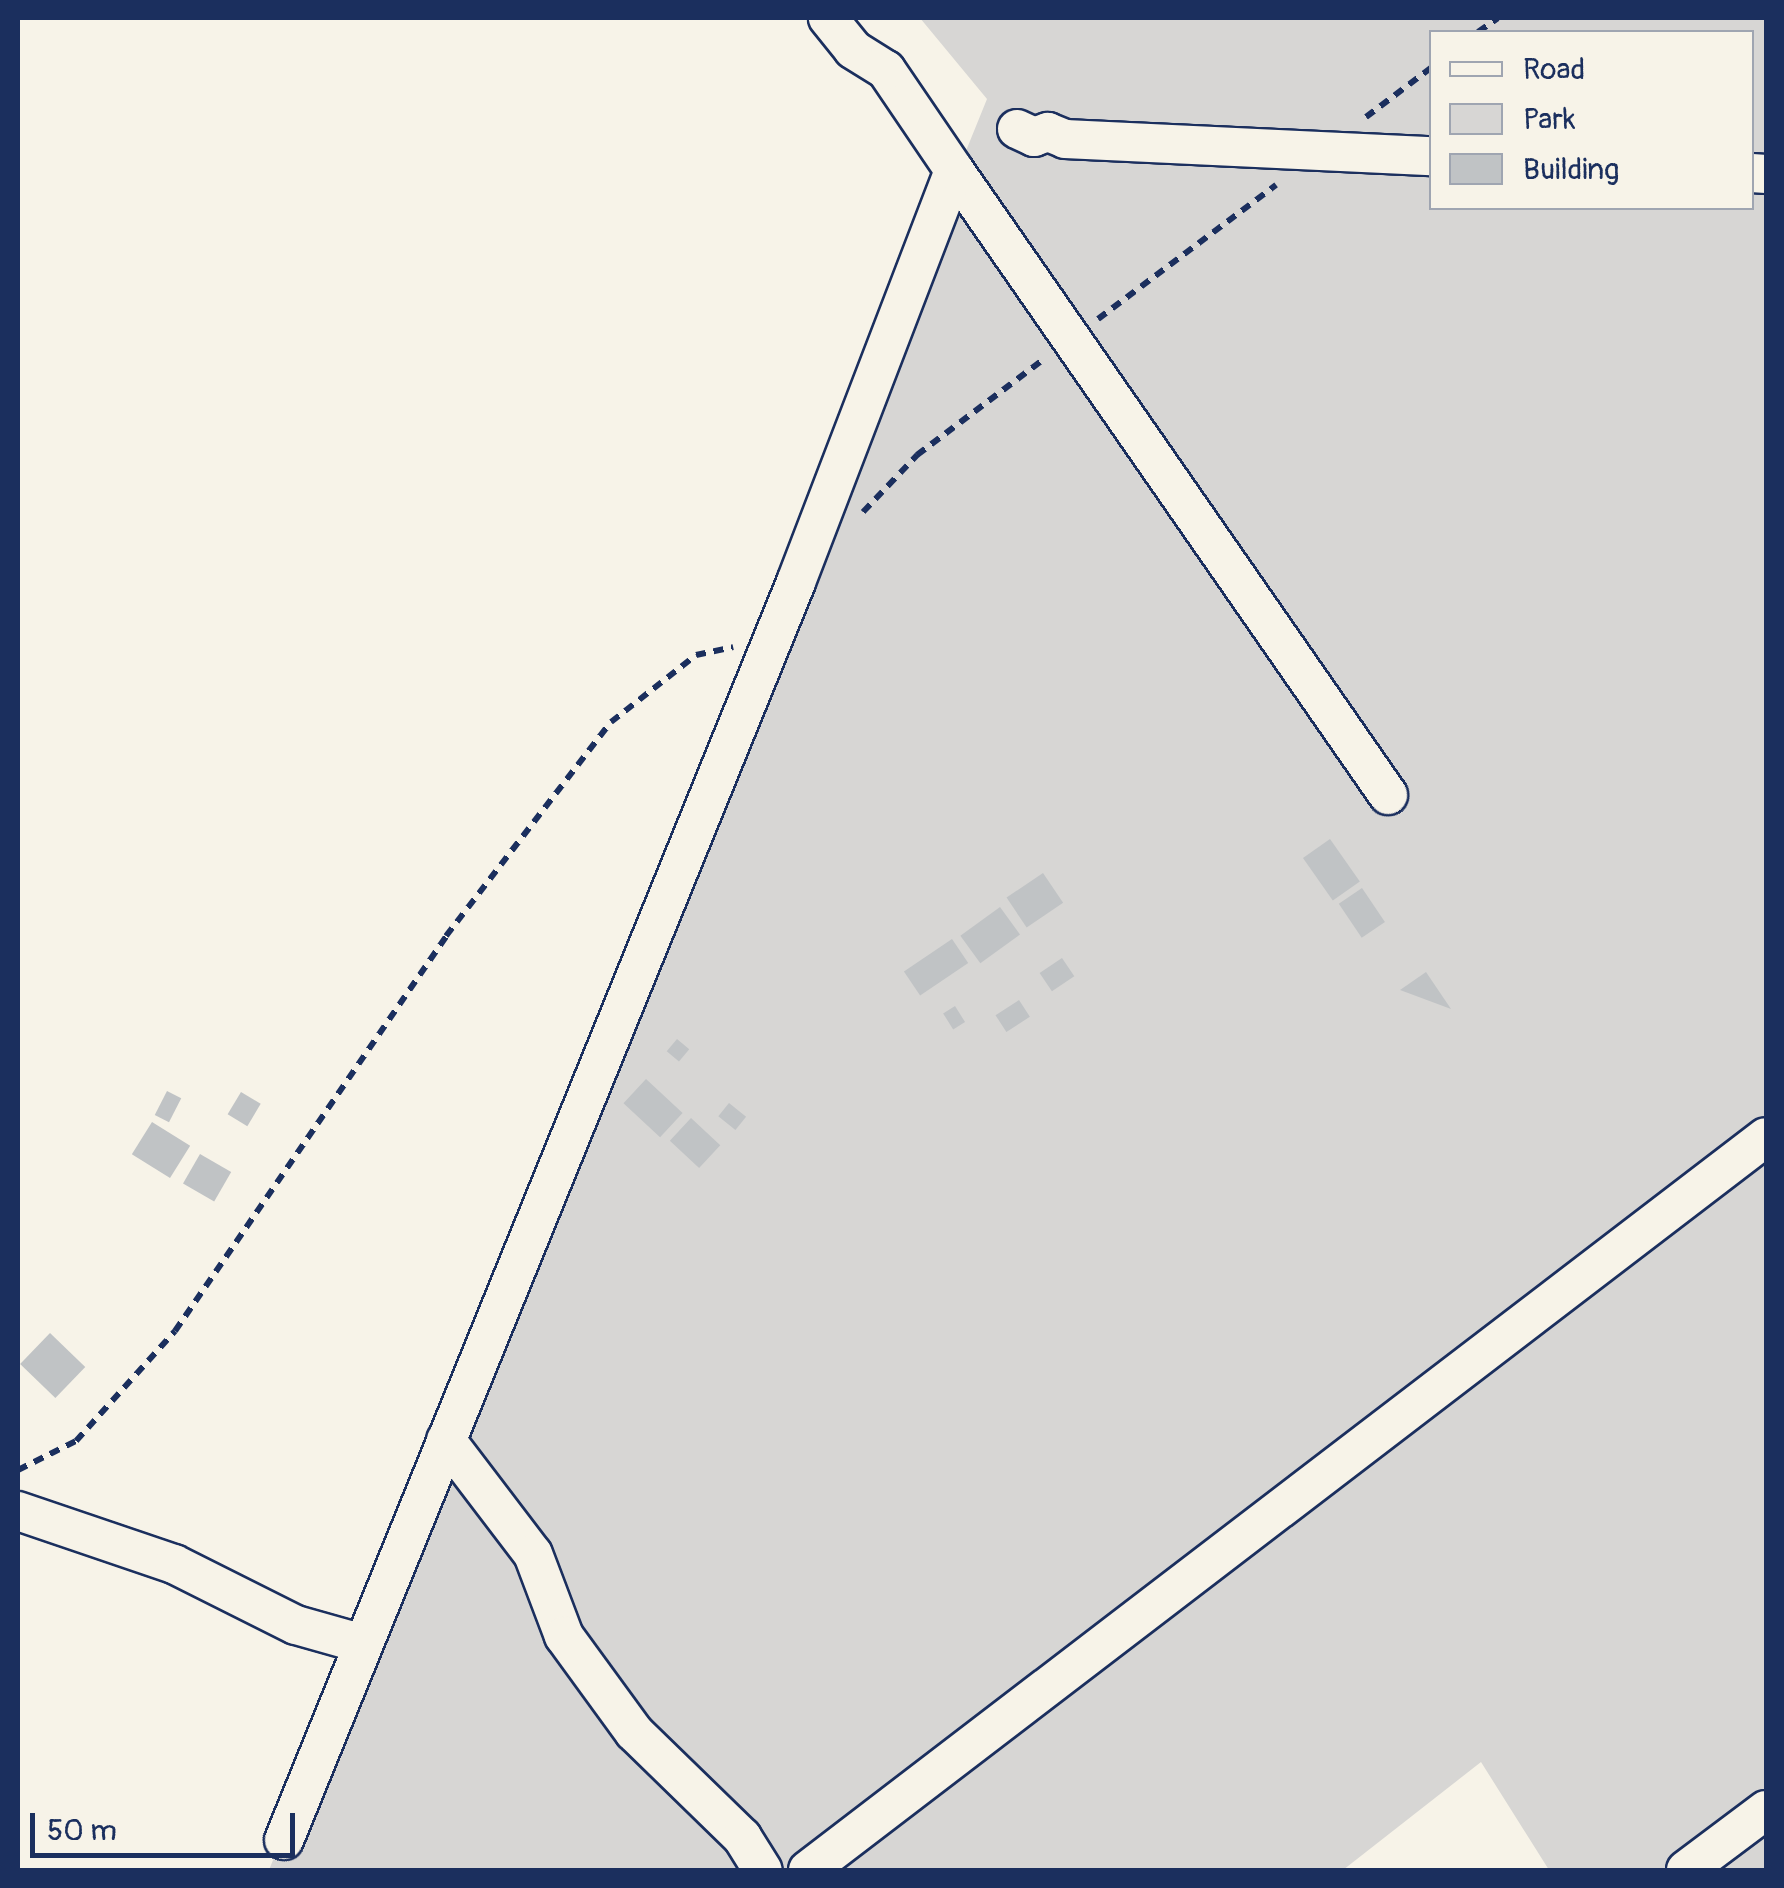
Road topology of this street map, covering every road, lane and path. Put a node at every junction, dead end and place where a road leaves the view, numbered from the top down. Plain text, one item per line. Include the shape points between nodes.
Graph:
1 (828, 18) edge
2 (1429, 69) edge
3 (1016, 129) dead end
4 (1326, 146) junction
5 (1429, 156) edge
6 (954, 170) junction
7 (1278, 182) dead end
8 (1071, 339) junction
9 (850, 525) dead end
10 (745, 635) dead end
11 (1388, 796) dead end
12 (1766, 1138) edge
13 (446, 1440) junction
14 (18, 1470) edge
15 (18, 1511) edge
16 (363, 1644) junction
17 (1766, 1810) edge
18 (284, 1840) dead end
19 (763, 1870) edge
20 (808, 1870) edge
21 (1686, 1870) edge

1 - 6 street via 852,49 886,70
2 - 4 path
3 - 4 street via 1064,139
4 - 5 street
6 - 8 street
6 - 13 street via 788,600
7 - 8 path
8 - 9 path via 917,455
8 - 11 street
10 - 14 path via 732,648 696,655 611,722 446,936 175,1331 76,1441
12 - 20 street
13 - 16 street
13 - 19 street via 533,1554 564,1636 634,1732 742,1837
15 - 16 street via 174,1564 296,1625
16 - 18 street
17 - 21 street

